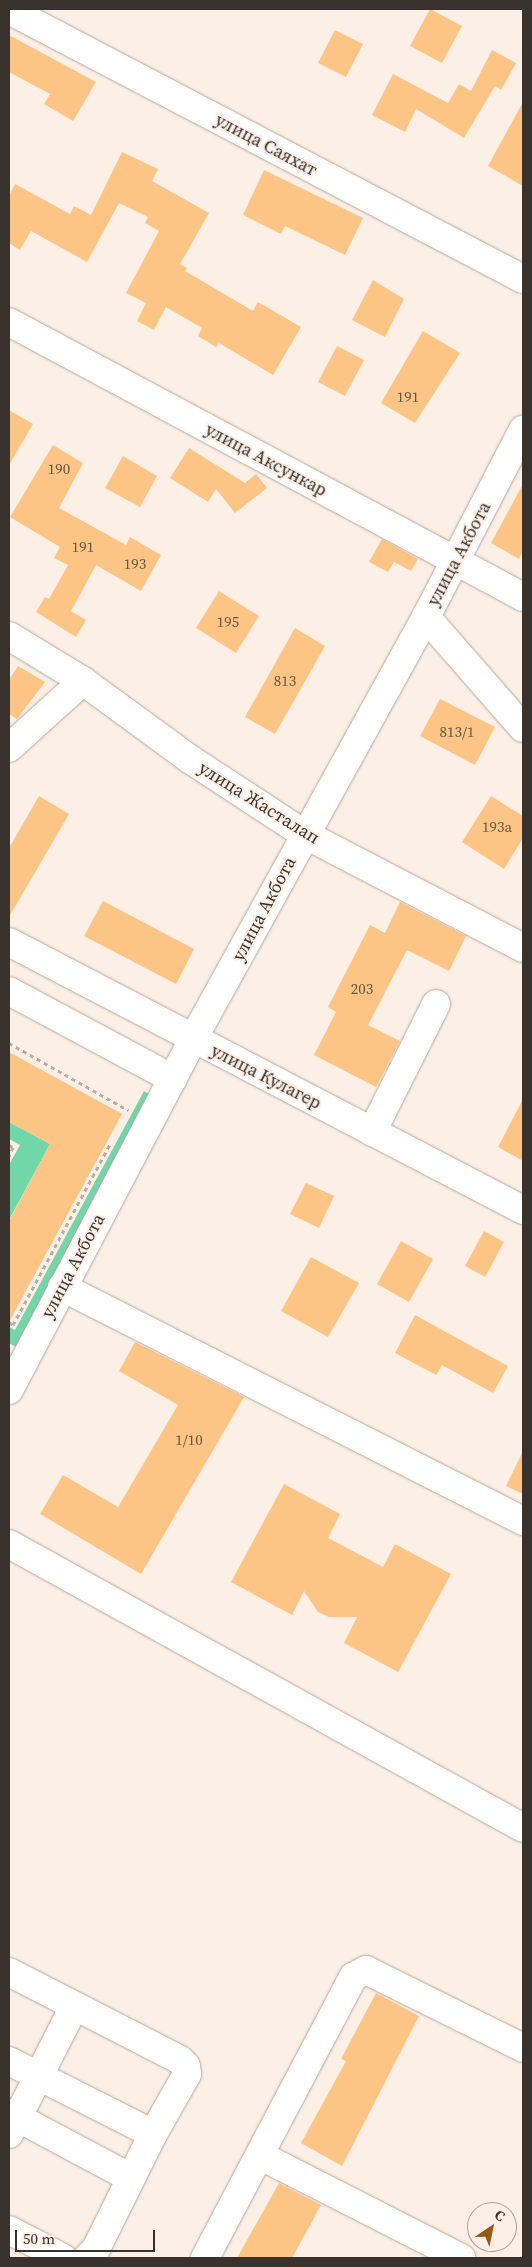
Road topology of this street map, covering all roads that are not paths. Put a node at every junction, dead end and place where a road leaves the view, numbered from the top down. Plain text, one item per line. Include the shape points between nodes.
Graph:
1 (9, 10) edge
2 (523, 279) edge
3 (9, 322) edge
4 (523, 430) edge
5 (455, 562) junction
6 (523, 597) edge
7 (426, 617) junction
8 (9, 636) edge
9 (82, 681) junction
10 (523, 728) edge
11 (9, 748) edge
12 (304, 834) junction
13 (9, 942) edge
14 (523, 948) edge
15 (9, 991) edge
16 (436, 1004) dead end
17 (193, 1039) junction
18 (173, 1079) junction
19 (372, 1132) junction
20 (523, 1210) edge
21 (62, 1287) junction
22 (9, 1390) edge
23 (523, 1521) edge
24 (9, 1544) edge
25 (523, 1828) edge
26 (9, 1972) edge
27 (74, 2007) junction
28 (523, 2048) edge
29 (9, 2061) edge
30 (39, 2076) junction
31 (12, 2122) edge
32 (153, 2134) junction
33 (261, 2156) junction
34 (132, 2178) junction
35 (9, 2230) edge
36 (63, 2258) edge
37 (87, 2258) edge
38 (205, 2258) edge
39 (460, 2258) edge

1 - 2 street, улица Саяхат
3 - 5 street, улица Аксункар
4 - 5 street, улица Акбота
5 - 6 street, улица Аксункар
5 - 7 street, улица Акбота
7 - 10 street
7 - 12 street, улица Акбота
8 - 9 street, улица Жасталап
9 - 11 street
9 - 12 street, улица Жасталап via 191,760
12 - 14 street, улица Жасталап
12 - 17 street, улица Акбота
13 - 17 street, улица Кулагер
15 - 18 street
16 - 19 street
17 - 18 street, улица Акбота
17 - 19 street, улица Кулагер
18 - 21 street, улица Акбота
19 - 20 street, улица Кулагер
21 - 22 street, улица Акбота
21 - 23 street
24 - 25 street
26 - 27 street
27 - 30 street
27 - 32 street via 180,2060 186,2066 187,2074
28 - 33 street via 366,1970 352,1977
29 - 30 street
30 - 31 street
30 - 32 street
31 - 34 street
32 - 34 street
33 - 38 street
33 - 39 street
34 - 37 street via 96,2250
35 - 36 street

